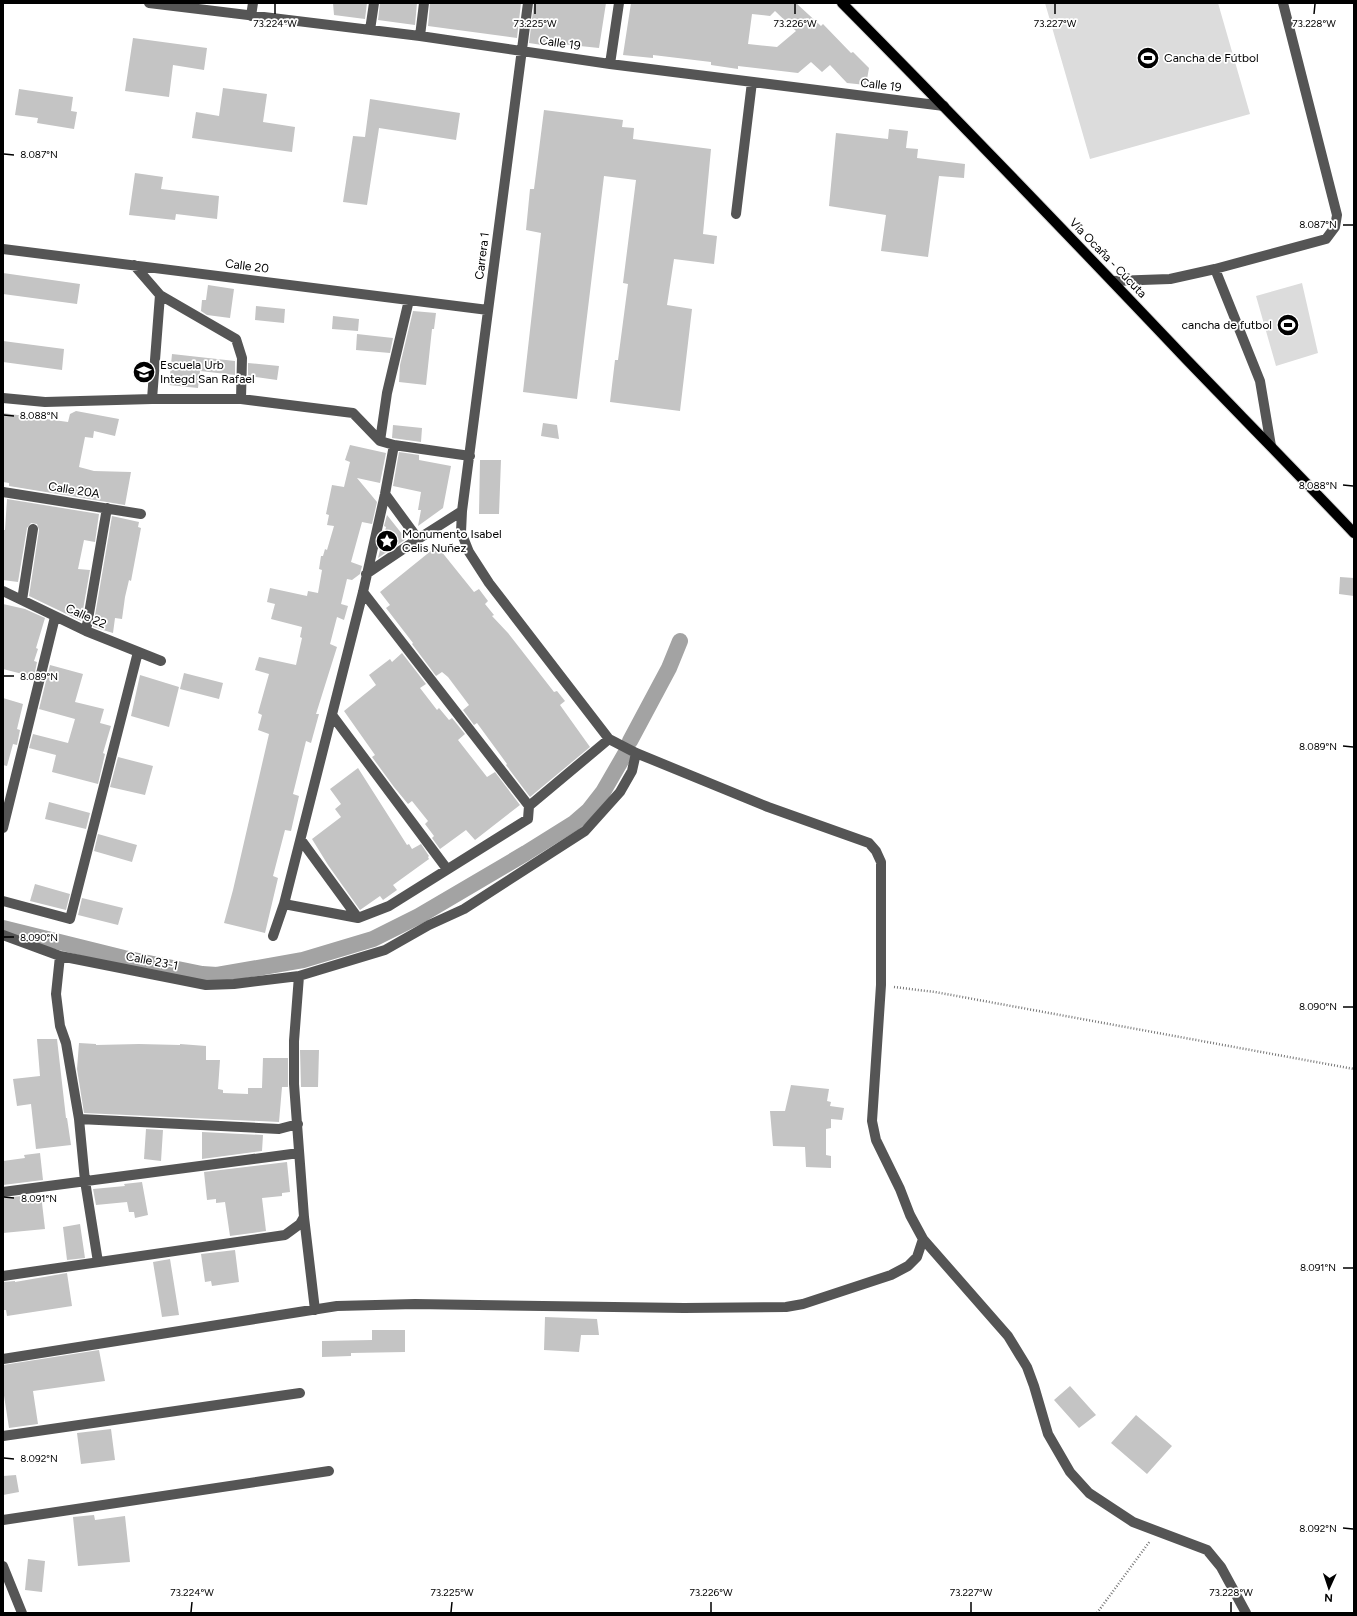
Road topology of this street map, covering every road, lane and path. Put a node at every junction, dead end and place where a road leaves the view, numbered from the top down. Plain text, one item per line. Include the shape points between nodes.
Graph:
1 (149, 3) edge
2 (234, 3) edge
3 (253, 3) edge
4 (374, 3) edge
5 (424, 3) edge
6 (528, 3) edge
7 (619, 3) edge
8 (842, 3) edge
9 (1283, 3) edge
10 (232, 14) junction
11 (251, 16) junction
12 (370, 30) junction
13 (420, 36) junction
14 (522, 51) junction
15 (610, 64) junction
16 (752, 82) junction
17 (944, 106) junction
18 (736, 214) dead end
19 (3, 249) edge
20 (134, 266) junction
21 (1215, 269) junction
22 (1113, 281) junction
23 (160, 295) junction
24 (409, 300) junction
25 (488, 310) junction
26 (3, 398) edge
27 (152, 399) junction
28 (242, 399) junction
29 (380, 441) junction
30 (394, 445) junction
31 (1270, 446) junction
32 (470, 456) junction
33 (3, 492) edge
34 (385, 494) junction
35 (107, 508) junction
36 (462, 511) junction
37 (141, 514) dead end
38 (33, 529) dead end
39 (1354, 533) edge
40 (418, 539) junction
41 (366, 574) junction
42 (3, 591) edge
43 (363, 592) junction
44 (22, 600) junction
45 (55, 616) junction
46 (86, 631) junction
47 (138, 652) junction
48 (161, 661) dead end
49 (332, 715) junction
50 (609, 739) junction
51 (636, 753) junction
52 (529, 806) junction
53 (3, 828) edge
54 (301, 840) junction
55 (447, 869) junction
56 (3, 900) edge
57 (284, 904) junction
58 (358, 918) junction
59 (3, 936) edge
60 (273, 936) dead end
61 (60, 956) junction
62 (299, 976) junction
63 (881, 985) junction
64 (1354, 1069) edge
65 (79, 1119) junction
66 (298, 1124) junction
67 (299, 1153) junction
68 (85, 1181) junction
69 (3, 1192) edge
70 (304, 1217) junction
71 (923, 1239) junction
72 (98, 1262) junction
73 (3, 1276) edge
74 (315, 1310) junction
75 (3, 1359) edge
76 (300, 1393) dead end
77 (3, 1436) edge
78 (329, 1471) dead end
79 (3, 1520) edge
80 (1158, 1531) junction
81 (3, 1566) edge
82 (22, 1613) edge
83 (1096, 1613) edge
84 (1246, 1613) edge

1 - 10 street, Calle 19
2 - 10 street
3 - 11 street
4 - 12 street
5 - 13 street
6 - 14 street, Carrera 1
7 - 15 street
8 - 17 main road, Vía Ocaña - Cúcuta
9 - 21 street via 1337,214 1335,227 1326,239
10 - 11 street, Calle 19
11 - 12 street, Calle 19
12 - 13 street, Calle 19
13 - 14 street, Calle 19
14 - 15 street, Calle 19
14 - 25 street, Carrera 1
15 - 16 street, Calle 19
16 - 17 street, Calle 19
16 - 18 street
17 - 22 main road, Vía Ocaña - Cúcuta
19 - 20 street, Calle 20
20 - 23 street
20 - 24 street, Calle 20
21 - 22 street via 1170,279
21 - 31 street via 1260,381
22 - 31 main road, Vía Ocaña - Cúcuta
23 - 27 street
23 - 28 street via 236,339 242,358
24 - 25 street, Calle 20
24 - 29 street via 387,393
25 - 32 street, Carrera 1
26 - 27 street via 45,402
27 - 28 street
28 - 29 street via 353,412
29 - 30 street
30 - 32 street
30 - 34 street
31 - 39 main road, Vía Ocaña - Cúcuta
32 - 36 street, Carrera 1
33 - 35 street, Calle 20A
34 - 40 street
34 - 41 street
35 - 37 street, Calle 20A
35 - 46 street
36 - 40 street
36 - 50 street, Carrera 1 via 461,532 489,583
38 - 44 street
40 - 41 street
41 - 43 street
42 - 44 street, Calle 22
43 - 49 street
43 - 52 street
44 - 45 street, Calle 22
45 - 46 street, Calle 22
45 - 53 street
46 - 47 street, Calle 22
47 - 48 street, Calle 22
47 - 56 street via 70,919
49 - 54 street
49 - 55 street
50 - 51 street
50 - 52 street
51 - 62 street, Calle 23-1 via 632,771 620,792 578,835 464,909 385,950
51 - 63 street via 768,807 869,843 881,862
52 - 55 street via 528,819
54 - 57 street
54 - 58 street
55 - 58 street via 388,906
57 - 58 street
57 - 60 street
59 - 61 street, Calle 23-1
61 - 62 street, Calle 23-1 via 206,985
61 - 65 street via 56,994
62 - 66 street via 294,1041 294,1084
63 - 64 path via 936,992
63 - 71 street via 872,1121 876,1140
65 - 66 street via 279,1129
65 - 68 street
66 - 67 street
67 - 68 street
67 - 70 street
68 - 69 street
68 - 72 street
70 - 72 street via 300,1224 286,1235
70 - 74 street
71 - 74 street via 917,1257 908,1266 891,1275 803,1304 786,1307 415,1304 337,1306
71 - 80 street via 1008,1336 1027,1367 1048,1434 1070,1472 1089,1493 1132,1522
72 - 73 street
74 - 75 street
76 - 77 street
78 - 79 street
80 - 83 path
80 - 84 street via 1207,1550 1221,1567
81 - 82 street

